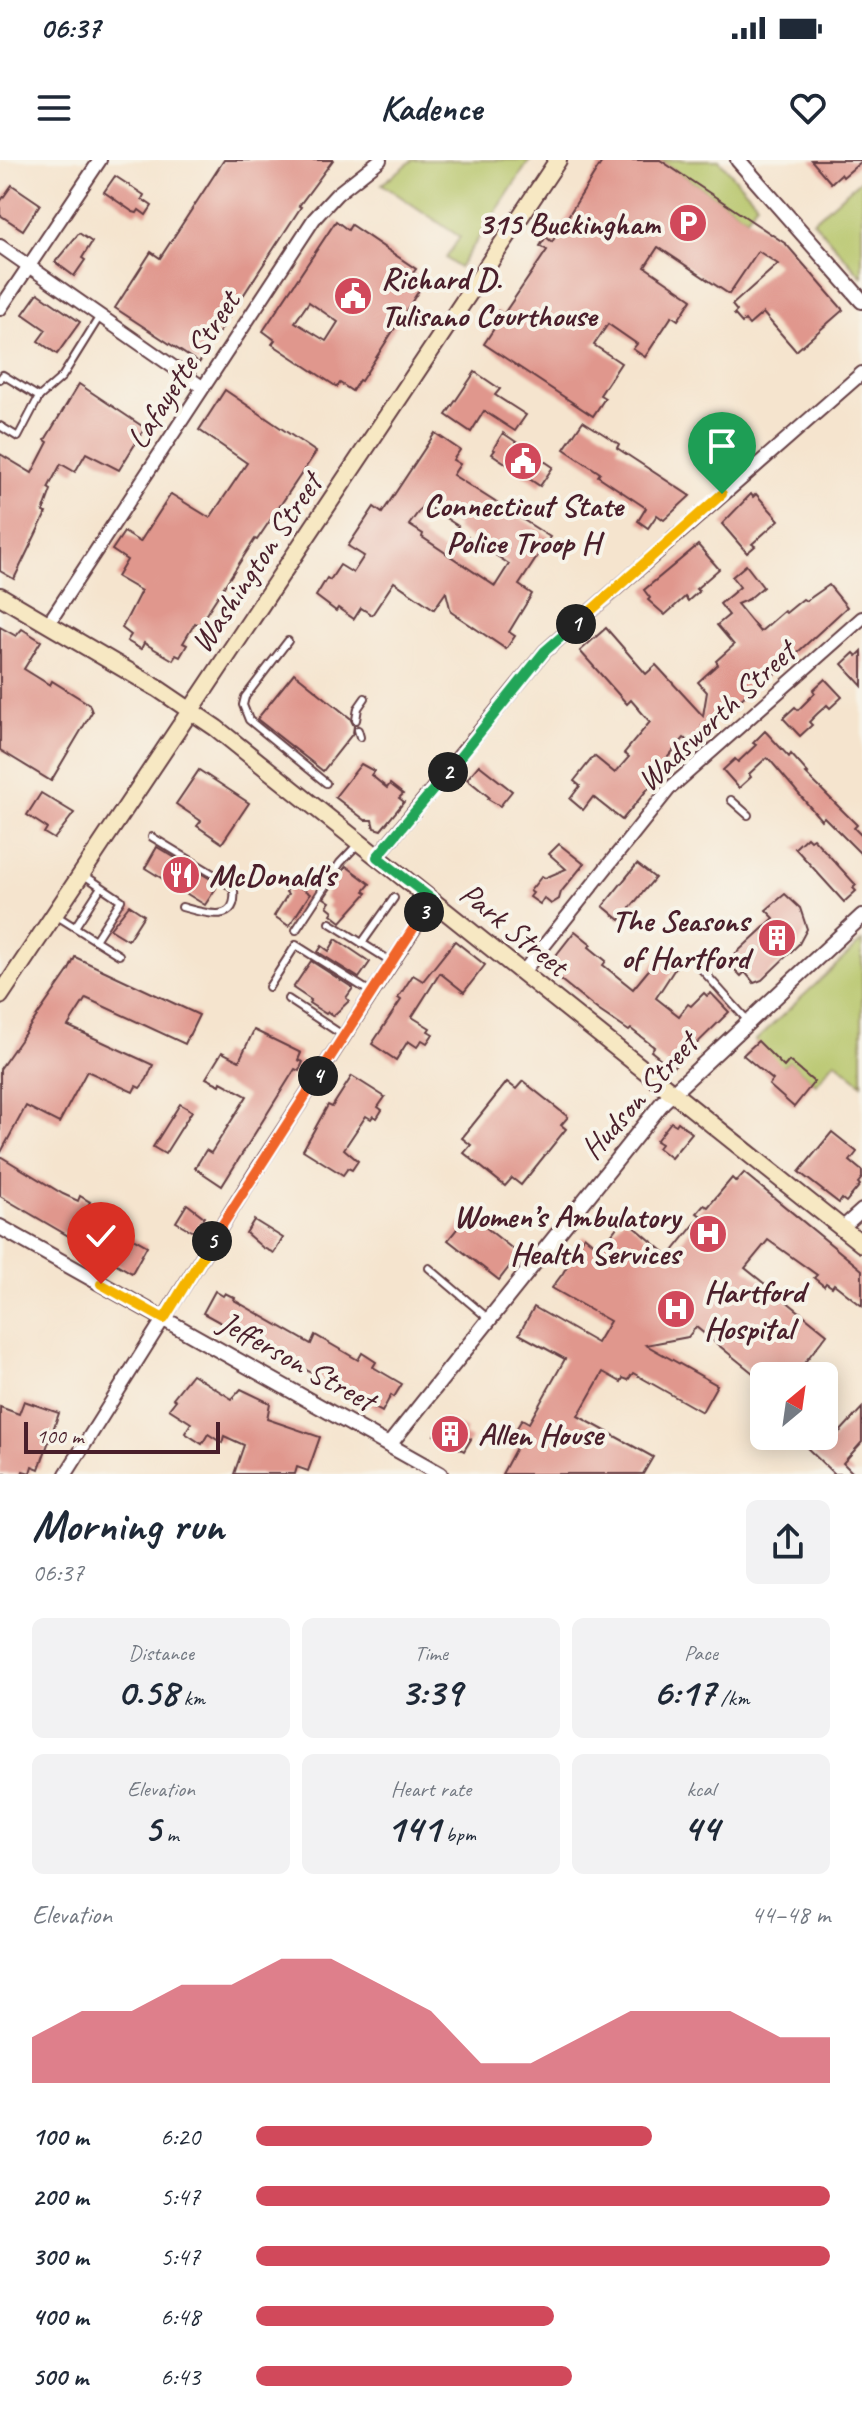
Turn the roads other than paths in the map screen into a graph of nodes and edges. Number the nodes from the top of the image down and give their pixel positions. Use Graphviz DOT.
graph roads {
  1 [pos="100,160"];
  2 [pos="380,160"];
  3 [pos="558,160"];
  4 [pos="738,160"];
  5 [pos="0,246"];
  6 [pos="29,266"];
  7 [pos="862,301"];
  8 [pos="0,309"];
  9 [pos="100,316"];
  10 [pos="862,373"];
  11 [pos="0,379"];
  12 [pos="202,387"];
  13 [pos="39,397"];
  14 [pos="0,426"];
  15 [pos="0,596"];
  16 [pos="862,618"];
  17 [pos="48,624"];
  18 [pos="288,641"];
  19 [pos="365,698"];
  20 [pos="191,710"];
  21 [pos="356,720"];
  22 [pos="326,783"];
  23 [pos="731,800"];
  24 [pos="748,815"];
  25 [pos="152,837"];
  26 [pos="359,842"];
  27 [pos="377,857"];
  28 [pos="82,873"];
  29 [pos="101,887"];
  30 [pos="394,898"];
  31 [pos="433,900"];
  32 [pos="182,907"];
  33 [pos="54,915"];
  34 [pos="862,916"];
  35 [pos="330,923"];
  36 [pos="75,927"];
  37 [pos="296,930"];
  38 [pos="95,940"];
  39 [pos="362,943"];
  40 [pos="119,955"];
  41 [pos="392,962"];
  42 [pos="695,962"];
  43 [pos="523,972"];
  44 [pos="269,987"];
  45 [pos="372,993"];
  46 [pos="0,996"];
  47 [pos="288,999"];
  48 [pos="748,1021"];
  49 [pos="344,1036"];
  50 [pos="672,1093"];
  51 [pos="862,1210"];
  52 [pos="0,1227"];
  53 [pos="842,1228"];
  54 [pos="862,1244"];
  55 [pos="429,1268"];
  56 [pos="164,1319"];
  57 [pos="490,1320"];
  58 [pos="389,1445"];
  59 [pos="66,1474"];
  60 [pos="440,1474"];
  1 -- 6 [label="street"];
  2 -- 12 [label="street, Lafayette Street"];
  3 -- 20 [label="main road, Washington Street"];
  4 -- 7 [label="street"];
  5 -- 6 [label="street"];
  6 -- 8 [label="street"];
  6 -- 9 [label="street"];
  9 -- 12 [label="street"];
  9 -- 13 [label="lane"];
  10 -- 27 [label="street"];
  11 -- 13 [label="lane"];
  12 -- 17 [label="street, Lafayette Street"];
  13 -- 14 [label="lane"];
  15 -- 17 [label="main road, Park Street"];
  16 -- 43 [label="street, Wadsworth Street"];
  17 -- 20 [label="main road, Park Street"];
  18 -- 22 [label="lane"];
  19 -- 21 [label="lane"];
  20 -- 26 [label="main road, Park Street"];
  20 -- 28 [label="main road, Washington Street"];
  23 -- 24 [label="lane"];
  25 -- 32 [label="lane"];
  26 -- 27 [label="main road, Park Street"];
  26 -- 37 [label="lane"];
  27 -- 31 [label="main road, Park Street"];
  28 -- 29 [label="lane"];
  28 -- 33 [label="main road, Washington Street"];
  29 -- 36 [label="lane"];
  29 -- 38 [label="lane"];
  30 -- 39 [label="lane"];
  31 -- 41 [label="street"];
  31 -- 43 [label="main road, Park Street"];
  33 -- 36 [label="lane"];
  33 -- 46 [label="main road, Washington Street"];
  34 -- 48 [label="street, Hudson Street"];
  35 -- 39 [label="lane"];
  36 -- 38 [label="lane"];
  38 -- 40 [label="lane"];
  39 -- 41 [label="lane"];
  41 -- 45 [label="street"];
  42 -- 48 [label="lane"];
  43 -- 50 [label="main road, Park Street"];
  44 -- 45 [label="lane"];
  45 -- 49 [label="street"];
  47 -- 49 [label="lane"];
  48 -- 50 [label="street, Hudson Street"];
  49 -- 56 [label="street"];
  50 -- 53 [label="main road, Park Street"];
  50 -- 57 [label="street, Hudson Street"];
  51 -- 53 [label="street"];
  52 -- 56 [label="street, Jefferson Street"];
  53 -- 54 [label="main road, Park Street"];
  55 -- 57 [label="lane"];
  56 -- 58 [label="street, Jefferson Street"];
  56 -- 59 [label="street"];
  57 -- 58 [label="street, Hudson Street"];
  58 -- 60 [label="street, Jefferson Street"];
}
